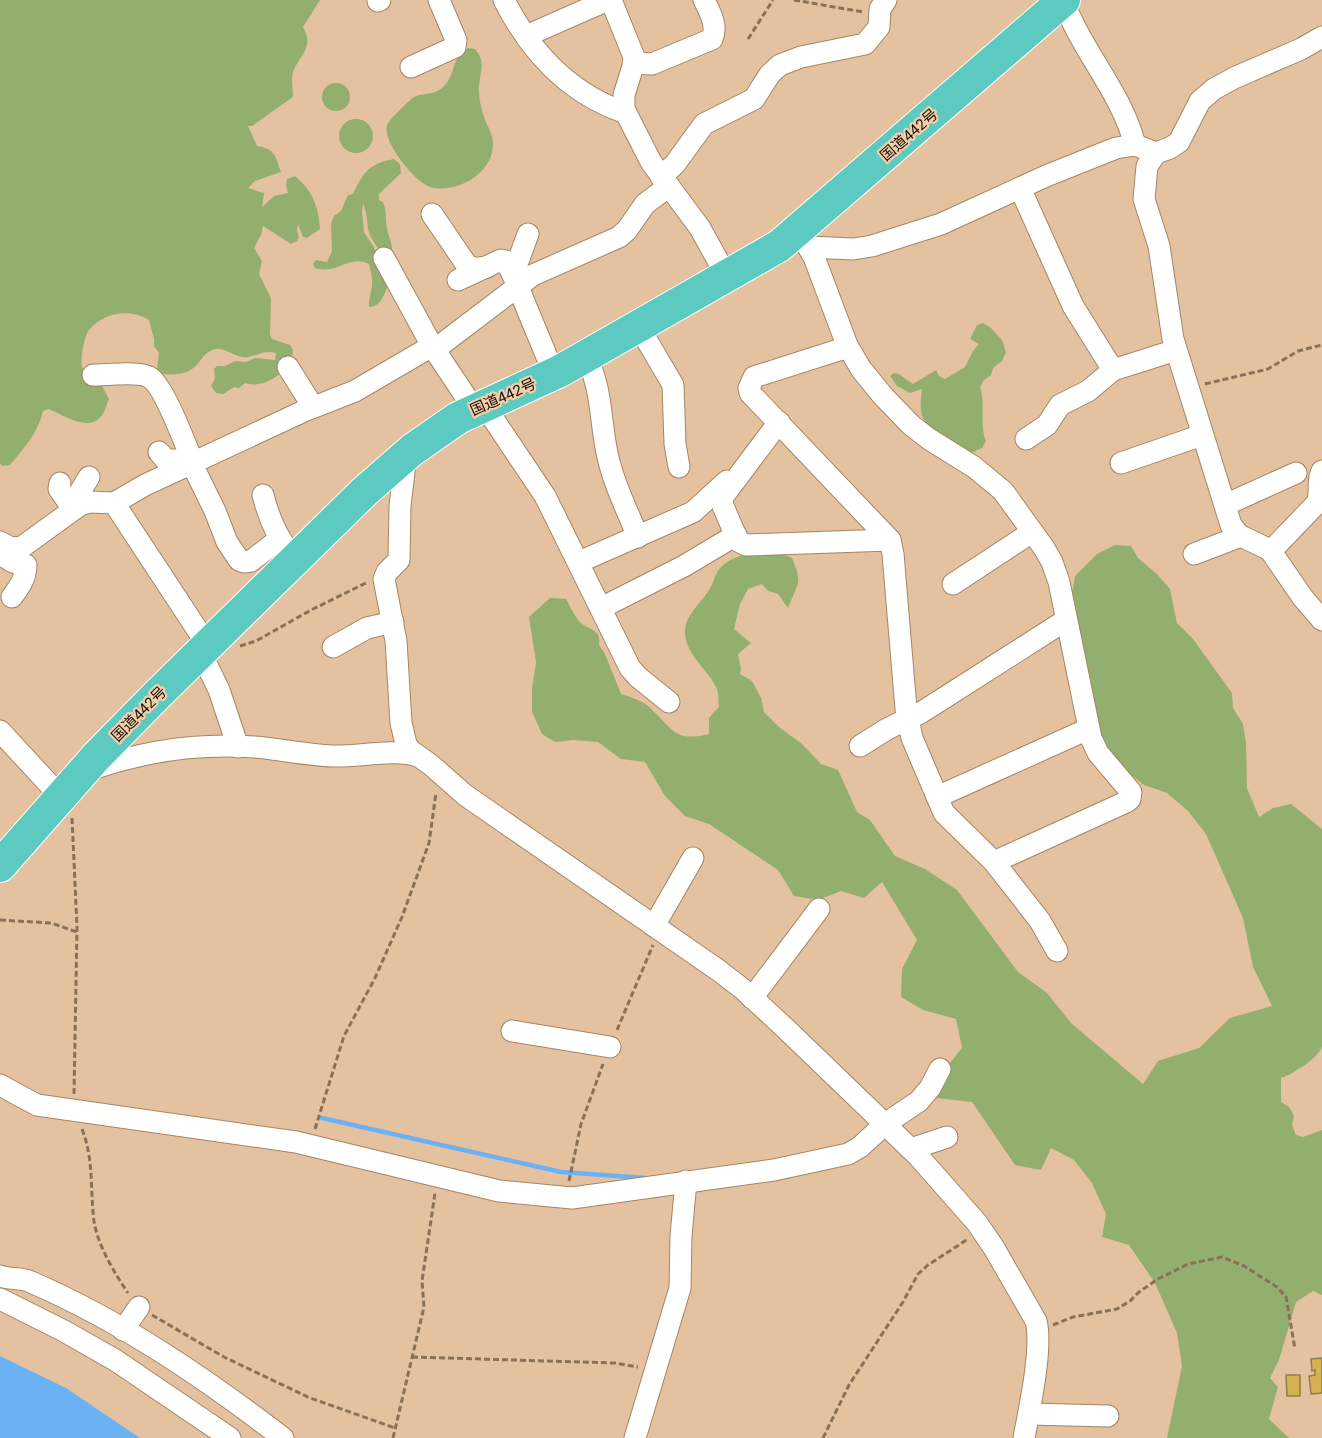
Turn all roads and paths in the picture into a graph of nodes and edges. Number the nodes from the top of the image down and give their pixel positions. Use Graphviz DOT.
graph roads {
  1 [pos="439,0"];
  2 [pos="504,0"];
  3 [pos="610,0"];
  4 [pos="704,0"];
  5 [pos="773,0"];
  6 [pos="794,0"];
  7 [pos="1063,0"];
  8 [pos="883,7"];
  9 [pos="526,36"];
  10 [pos="1322,37"];
  11 [pos="748,39"];
  12 [pos="634,63"];
  13 [pos="411,67"];
  14 [pos="626,113"];
  15 [pos="1135,145"];
  16 [pos="1156,153"];
  17 [pos="665,182"];
  18 [pos="1020,188"];
  19 [pos="432,214"];
  20 [pos="528,234"];
  21 [pos="803,238"];
  22 [pos="384,258"];
  23 [pos="487,267"];
  24 [pos="727,277"];
  25 [pos="458,280"];
  26 [pos="516,280"];
  27 [pos="639,327"];
  28 [pos="1322,345"];
  29 [pos="848,347"];
  30 [pos="433,348"];
  31 [pos="1176,350"];
  32 [pos="586,357"];
  33 [pos="288,367"];
  34 [pos="1113,370"];
  35 [pos="554,374"];
  36 [pos="93,375"];
  37 [pos="1189,388"];
  38 [pos="313,407"];
  39 [pos="479,407"];
  40 [pos="779,422"];
  41 [pos="1202,435"];
  42 [pos="1026,439"];
  43 [pos="159,452"];
  44 [pos="406,455"];
  45 [pos="194,462"];
  46 [pos="1121,463"];
  47 [pos="679,467"];
  48 [pos="1322,471"];
  49 [pos="1296,473"];
  50 [pos="89,477"];
  51 [pos="737,477"];
  52 [pos="60,483"];
  53 [pos="263,495"];
  54 [pos="114,503"];
  55 [pos="1225,506"];
  56 [pos="73,507"];
  57 [pos="1032,532"];
  58 [pos="735,535"];
  59 [pos="1241,536"];
  60 [pos="638,537"];
  61 [pos="890,540"];
  62 [pos="0,542"];
  63 [pos="288,551"];
  64 [pos="1271,551"];
  65 [pos="0,554"];
  66 [pos="1194,554"];
  67 [pos="579,562"];
  68 [pos="387,572"];
  69 [pos="953,584"];
  70 [pos="12,597"];
  71 [pos="601,608"];
  72 [pos="1066,620"];
  73 [pos="1322,620"];
  74 [pos="393,622"];
  75 [pos="240,647"];
  76 [pos="333,647"];
  77 [pos="205,649"];
  78 [pos="669,702"];
  79 [pos="908,719"];
  80 [pos="1088,729"];
  81 [pos="0,731"];
  82 [pos="238,747"];
  83 [pos="860,747"];
  84 [pos="415,754"];
  85 [pos="83,772"];
  86 [pos="444,778"];
  87 [pos="61,797"];
  88 [pos="937,797"];
  89 [pos="693,858"];
  90 [pos="994,862"];
  91 [pos="0,866"];
  92 [pos="819,909"];
  93 [pos="0,920"];
  94 [pos="654,926"];
  95 [pos="77,932"];
  96 [pos="1057,951"];
  97 [pos="752,998"];
  98 [pos="512,1031"];
  99 [pos="610,1047"];
  100 [pos="940,1069"];
  101 [pos="0,1085"];
  102 [pos="75,1109"];
  103 [pos="885,1124"];
  104 [pos="947,1137"];
  105 [pos="310,1146"];
  106 [pos="911,1149"];
  107 [pos="437,1176"];
  108 [pos="686,1181"];
  109 [pos="982,1230"];
  110 [pos="0,1276"];
  111 [pos="0,1299"];
  112 [pos="140,1307"];
  113 [pos="123,1330"];
  114 [pos="1037,1331"];
  115 [pos="1295,1349"];
  116 [pos="412,1358"];
  117 [pos="655,1369"];
  118 [pos="1029,1413"];
  119 [pos="1108,1416"];
  120 [pos="395,1428"];
  121 [pos="230,1438"];
  122 [pos="283,1438"];
  123 [pos="393,1438"];
  124 [pos="635,1438"];
  125 [pos="824,1438"];
  126 [pos="1024,1438"];
  1 -- 13 [label="street"];
  2 -- 9 [label="street"];
  3 -- 9 [label="street"];
  3 -- 12 [label="street"];
  4 -- 12 [label="street"];
  5 -- 11 [label="path"];
  6 -- 8 [label="path"];
  7 -- 15 [label="street"];
  7 -- 21 [label="highway, 国道442号"];
  8 -- 17 [label="street"];
  9 -- 14 [label="street"];
  10 -- 16 [label="street"];
  12 -- 14 [label="street"];
  14 -- 17 [label="street"];
  15 -- 16 [label="street"];
  15 -- 18 [label="street"];
  16 -- 31 [label="street"];
  17 -- 24 [label="street"];
  17 -- 26 [label="street"];
  18 -- 21 [label="street"];
  18 -- 34 [label="street"];
  19 -- 23 [label="street"];
  20 -- 26 [label="street"];
  21 -- 24 [label="highway, 国道442号"];
  21 -- 29 [label="street"];
  22 -- 30 [label="street"];
  23 -- 25 [label="street"];
  23 -- 26 [label="street"];
  24 -- 27 [label="highway, 国道442号"];
  26 -- 30 [label="street"];
  26 -- 35 [label="street"];
  27 -- 32 [label="highway, 国道442号"];
  27 -- 47 [label="street"];
  28 -- 37 [label="path"];
  29 -- 40 [label="street"];
  29 -- 57 [label="street"];
  30 -- 38 [label="street"];
  30 -- 39 [label="street"];
  31 -- 34 [label="street"];
  31 -- 37 [label="street"];
  32 -- 35 [label="highway, 国道442号"];
  32 -- 60 [label="street"];
  33 -- 38 [label="street"];
  34 -- 42 [label="street"];
  35 -- 39 [label="highway, 国道442号"];
  36 -- 45 [label="street"];
  37 -- 41 [label="street"];
  38 -- 45 [label="street"];
  39 -- 44 [label="highway, 国道442号"];
  39 -- 67 [label="street"];
  40 -- 51 [label="street"];
  40 -- 61 [label="street"];
  41 -- 46 [label="street"];
  41 -- 55 [label="street"];
  43 -- 45 [label="street"];
  44 -- 63 [label="highway, 国道442号"];
  44 -- 68 [label="street"];
  45 -- 54 [label="street"];
  45 -- 63 [label="street"];
  48 -- 64 [label="street"];
  49 -- 55 [label="street"];
  50 -- 56 [label="street"];
  51 -- 58 [label="street"];
  51 -- 60 [label="street"];
  52 -- 56 [label="street"];
  53 -- 63 [label="street"];
  54 -- 56 [label="street"];
  54 -- 77 [label="street"];
  55 -- 59 [label="street"];
  56 -- 62 [label="street"];
  57 -- 69 [label="street"];
  57 -- 72 [label="street"];
  58 -- 61 [label="street"];
  58 -- 71 [label="street"];
  59 -- 64 [label="street"];
  59 -- 66 [label="street"];
  60 -- 67 [label="street"];
  61 -- 79 [label="street"];
  63 -- 77 [label="highway, 国道442号"];
  64 -- 73 [label="street"];
  65 -- 70 [label="street"];
  67 -- 71 [label="street"];
  68 -- 74 [label="street"];
  68 -- 75 [label="path"];
  71 -- 78 [label="street"];
  72 -- 79 [label="street"];
  72 -- 80 [label="street"];
  74 -- 76 [label="street"];
  74 -- 84 [label="street"];
  77 -- 82 [label="street"];
  77 -- 85 [label="highway, 国道442号"];
  79 -- 83 [label="street"];
  79 -- 88 [label="street"];
  80 -- 88 [label="street"];
  80 -- 90 [label="street"];
  81 -- 87 [label="street"];
  82 -- 84 [label="street"];
  82 -- 85 [label="street"];
  84 -- 86 [label="street"];
  85 -- 87 [label="highway, 国道442号"];
  86 -- 94 [label="street"];
  86 -- 105 [label="path"];
  87 -- 91 [label="highway, 国道442号"];
  87 -- 95 [label="path"];
  88 -- 90 [label="street"];
  89 -- 94 [label="street"];
  90 -- 96 [label="street"];
  92 -- 97 [label="street"];
  93 -- 95 [label="path"];
  94 -- 97 [label="street"];
  95 -- 102 [label="path"];
  97 -- 103 [label="street"];
  98 -- 99 [label="street"];
  100 -- 103 [label="street"];
  101 -- 102 [label="street"];
  102 -- 105 [label="street"];
  102 -- 112 [label="path"];
  103 -- 106 [label="street"];
  103 -- 108 [label="street"];
  104 -- 106 [label="street"];
  105 -- 107 [label="street"];
  106 -- 109 [label="street"];
  107 -- 108 [label="street"];
  107 -- 116 [label="path"];
  108 -- 117 [label="street"];
  109 -- 114 [label="street"];
  109 -- 125 [label="path"];
  110 -- 113 [label="street"];
  111 -- 121 [label="street"];
  112 -- 113 [label="street"];
  112 -- 120 [label="path"];
  113 -- 122 [label="street"];
  114 -- 115 [label="path"];
  114 -- 118 [label="street"];
  116 -- 117 [label="path"];
  116 -- 120 [label="path"];
  117 -- 124 [label="street"];
  118 -- 119 [label="street"];
  118 -- 126 [label="street"];
  120 -- 123 [label="path"];
}
